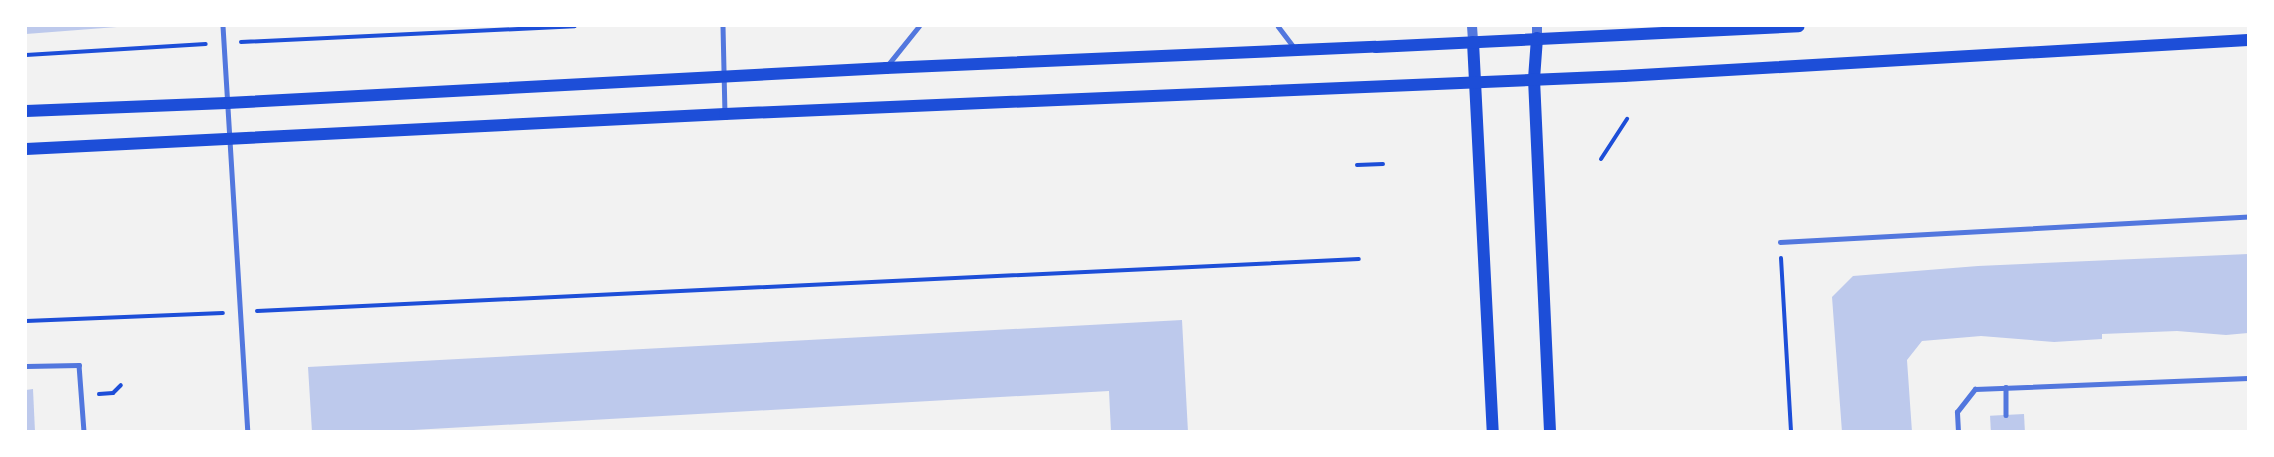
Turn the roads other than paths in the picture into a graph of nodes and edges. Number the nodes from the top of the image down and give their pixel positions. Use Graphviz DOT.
graph roads {
  1 [pos="223,26"];
  2 [pos="723,26"];
  3 [pos="919,26"];
  4 [pos="1278,26"];
  5 [pos="1472,26"];
  6 [pos="1798,26"];
  7 [pos="1537,32"];
  8 [pos="2248,40"];
  9 [pos="1473,42"];
  10 [pos="1295,50"];
  11 [pos="886,68"];
  12 [pos="723,76"];
  13 [pos="1534,79"];
  14 [pos="1476,81"];
  15 [pos="227,104"];
  16 [pos="26,111"];
  17 [pos="725,114"];
  18 [pos="229,140"];
  19 [pos="26,149"];
  20 [pos="2248,217"];
  21 [pos="1780,242"];
  22 [pos="26,366"];
  23 [pos="2248,378"];
  24 [pos="2006,387"];
  25 [pos="2006,415"];
  26 [pos="84,432"];
  27 [pos="248,432"];
  28 [pos="1493,432"];
  29 [pos="1550,432"];
  30 [pos="1958,432"];
  1 -- 15 [label="lane"];
  2 -- 12 [label="lane"];
  3 -- 11 [label="lane"];
  4 -- 10 [label="lane"];
  5 -- 9 [label="street"];
  6 -- 7 [label="main road"];
  7 -- 9 [label="main road"];
  7 -- 13 [label="main road"];
  8 -- 13 [label="main road"];
  9 -- 10 [label="main road"];
  9 -- 14 [label="main road"];
  10 -- 11 [label="main road"];
  11 -- 12 [label="main road"];
  12 -- 15 [label="main road"];
  12 -- 17 [label="lane"];
  13 -- 14 [label="main road"];
  13 -- 29 [label="main road"];
  14 -- 17 [label="main road"];
  14 -- 28 [label="main road"];
  15 -- 16 [label="main road"];
  15 -- 18 [label="lane"];
  17 -- 18 [label="main road"];
  18 -- 19 [label="main road"];
  18 -- 27 [label="lane"];
  20 -- 21 [label="lane"];
  22 -- 26 [label="lane"];
  23 -- 24 [label="lane"];
  24 -- 25 [label="lane"];
  24 -- 30 [label="lane"];
}
